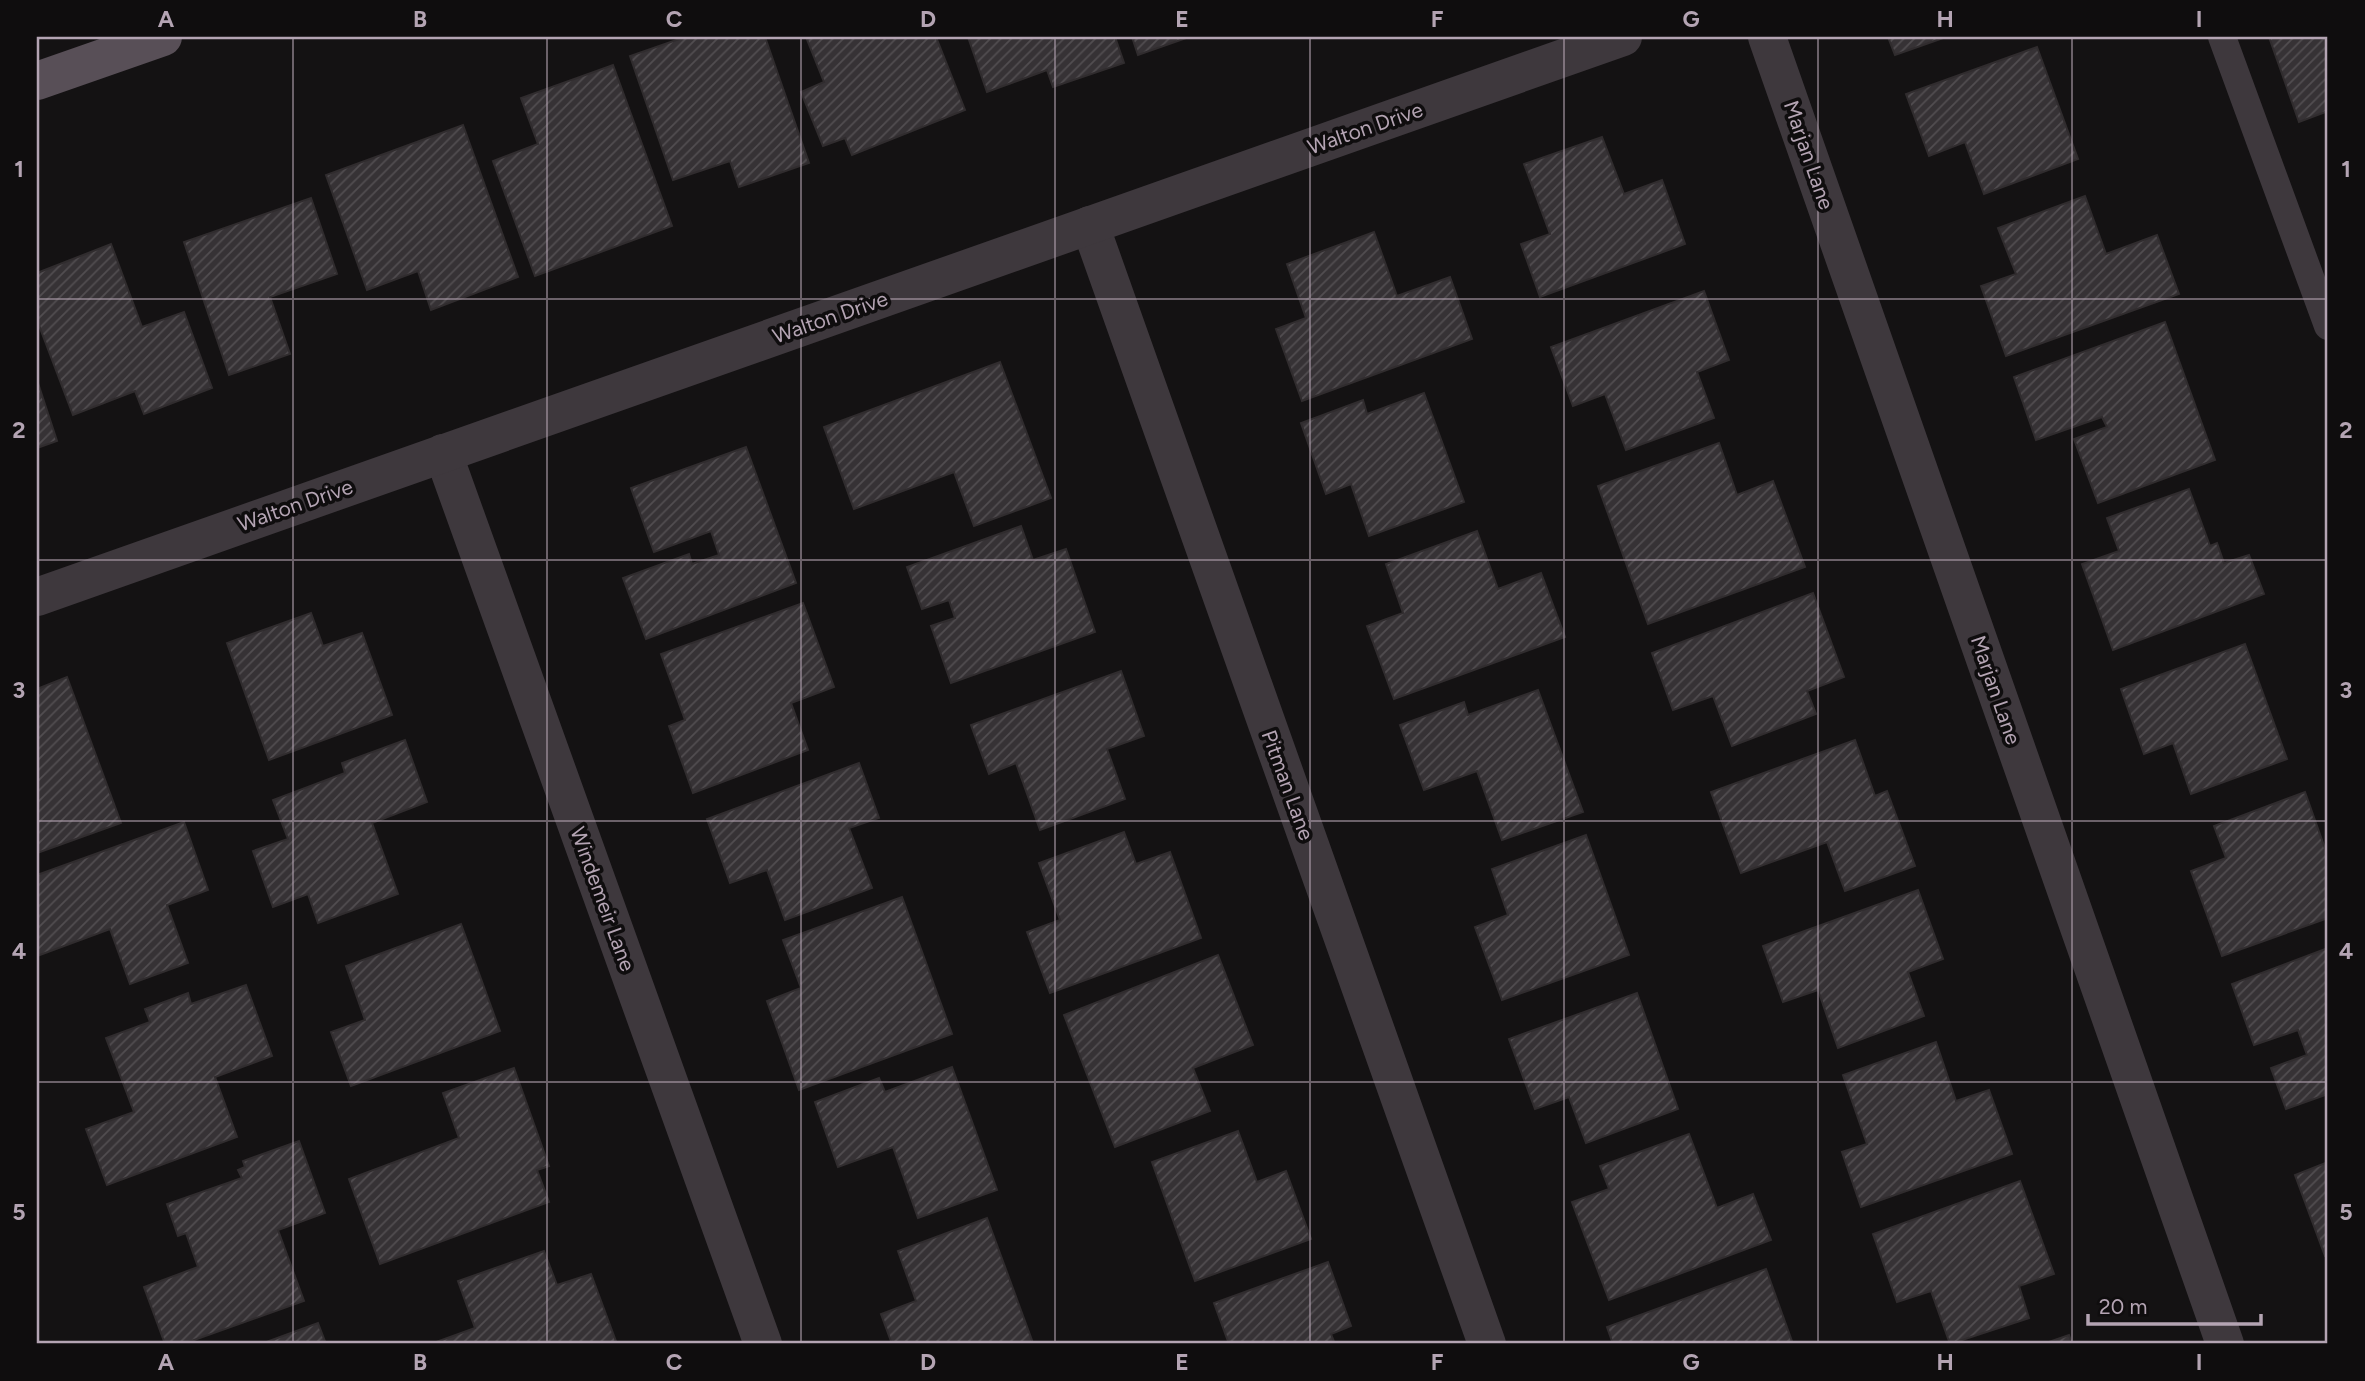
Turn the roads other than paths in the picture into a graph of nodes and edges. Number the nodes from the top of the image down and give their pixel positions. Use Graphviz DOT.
graph roads {
  1 [pos="163,37"];
  2 [pos="1623,37"];
  3 [pos="1767,37"];
  4 [pos="2222,37"];
  5 [pos="37,82"];
  6 [pos="1090,225"];
  7 [pos="2328,326"];
  8 [pos="443,453"];
  9 [pos="37,597"];
  10 [pos="763,1344"];
  11 [pos="1487,1344"];
  12 [pos="2225,1344"];
  1 -- 5 [label="main road"];
  2 -- 6 [label="street, Walton Drive"];
  3 -- 12 [label="street, Marjan Lane"];
  4 -- 7 [label="lane"];
  6 -- 8 [label="street, Walton Drive"];
  6 -- 11 [label="street, Pitman Lane"];
  8 -- 9 [label="street, Walton Drive"];
  8 -- 10 [label="street, Windemeir Lane"];
}
